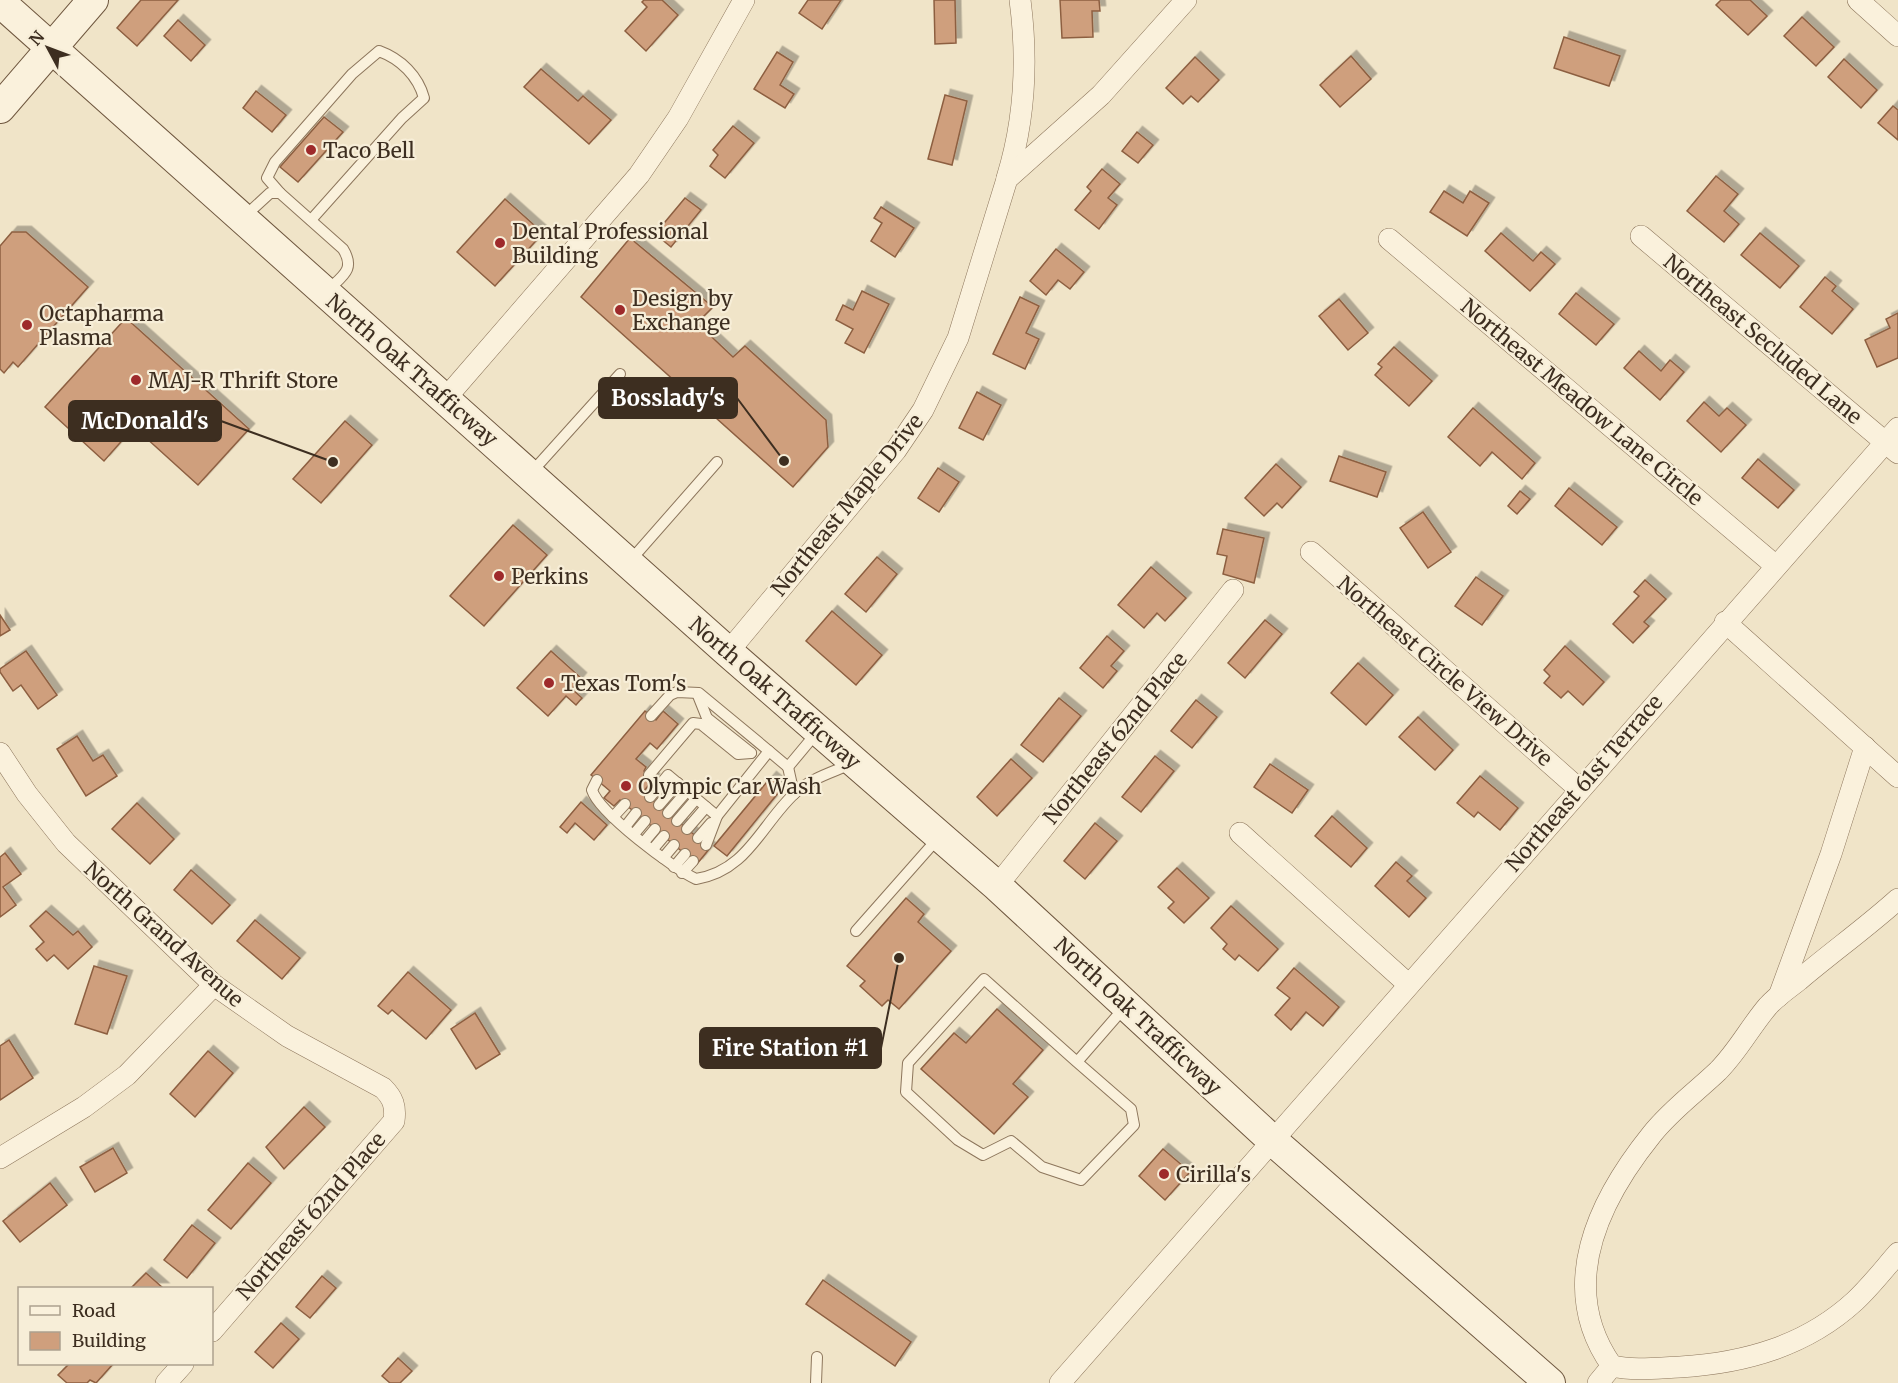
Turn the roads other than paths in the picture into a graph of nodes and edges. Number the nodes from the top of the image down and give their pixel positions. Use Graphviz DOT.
graph roads {
  1 [pos="93,0"];
  2 [pos="744,0"];
  3 [pos="1020,0"];
  4 [pos="1186,0"];
  5 [pos="1858,0"];
  6 [pos="0,2"];
  7 [pos="1898,36"];
  8 [pos="52,50"];
  9 [pos="0,108"];
  10 [pos="1007,179"];
  11 [pos="280,193"];
  12 [pos="242,219"];
  13 [pos="311,220"];
  14 [pos="1641,236"];
  15 [pos="1389,239"];
  16 [pos="325,293"];
  17 [pos="620,374"];
  18 [pos="445,399"];
  19 [pos="1894,441"];
  20 [pos="717,462"];
  21 [pos="530,474"];
  22 [pos="1311,552"];
  23 [pos="628,564"];
  24 [pos="1776,566"];
  25 [pos="1233,590"];
  26 [pos="1725,622"];
  27 [pos="728,652"];
  28 [pos="696,693"];
  29 [pos="651,716"];
  30 [pos="818,730"];
  31 [pos="1865,747"];
  32 [pos="769,751"];
  33 [pos="0,753"];
  34 [pos="751,753"];
  35 [pos="854,762"];
  36 [pos="788,766"];
  37 [pos="649,775"];
  38 [pos="1898,777"];
  39 [pos="597,780"];
  40 [pos="678,783"];
  41 [pos="1579,789"];
  42 [pos="687,791"];
  43 [pos="794,794"];
  44 [pos="650,797"];
  45 [pos="696,799"];
  46 [pos="625,804"];
  47 [pos="659,805"];
  48 [pos="706,807"];
  49 [pos="636,813"];
  50 [pos="668,813"];
  51 [pos="717,816"];
  52 [pos="614,817"];
  53 [pos="677,820"];
  54 [pos="645,821"];
  55 [pos="625,827"];
  56 [pos="687,829"];
  57 [pos="1239,833"];
  58 [pos="634,834"];
  59 [pos="939,836"];
  60 [pos="702,841"];
  61 [pos="644,842"];
  62 [pos="674,845"];
  63 [pos="653,849"];
  64 [pos="689,857"];
  65 [pos="663,858"];
  66 [pos="678,870"];
  67 [pos="997,886"];
  68 [pos="1898,899"];
  69 [pos="856,931"];
  70 [pos="1408,984"];
  71 [pos="214,985"];
  72 [pos="1778,998"];
  73 [pos="1126,1005"];
  74 [pos="1077,1062"];
  75 [pos="391,1096"];
  76 [pos="1272,1140"];
  77 [pos="0,1158"];
  78 [pos="1898,1253"];
  79 [pos="213,1330"];
  80 [pos="817,1357"];
  81 [pos="182,1365"];
  82 [pos="1612,1366"];
  83 [pos="166,1383"];
  84 [pos="816,1383"];
  85 [pos="1060,1383"];
  86 [pos="1550,1383"];
  87 [pos="1598,1383"];
  1 -- 8 [label="main road"];
  2 -- 18 [label="street"];
  3 -- 10 [label="street, Northeast Maple Drive"];
  4 -- 10 [label="street"];
  5 -- 7 [label="street"];
  6 -- 8 [label="main road, North Oak Trafficway"];
  8 -- 9 [label="main road"];
  8 -- 12 [label="main road, North Oak Trafficway"];
  10 -- 27 [label="street, Northeast Maple Drive"];
  11 -- 12 [label="lane"];
  11 -- 13 [label="lane"];
  11 -- 13 [label="lane"];
  12 -- 16 [label="main road, North Oak Trafficway"];
  13 -- 16 [label="lane"];
  14 -- 19 [label="street, Northeast Secluded Lane"];
  15 -- 24 [label="street, Northeast Meadow Lane Circle"];
  16 -- 18 [label="main road, North Oak Trafficway"];
  17 -- 21 [label="lane"];
  18 -- 21 [label="main road, North Oak Trafficway"];
  19 -- 24 [label="street, Northeast 61st Terrace"];
  20 -- 23 [label="lane"];
  21 -- 23 [label="main road, North Oak Trafficway"];
  22 -- 41 [label="street, Northeast Circle View Drive"];
  23 -- 27 [label="main road, North Oak Trafficway"];
  24 -- 26 [label="street, Northeast 61st Terrace"];
  25 -- 67 [label="street, Northeast 62nd Place"];
  26 -- 31 [label="street"];
  26 -- 41 [label="street, Northeast 61st Terrace"];
  27 -- 30 [label="main road, North Oak Trafficway"];
  28 -- 29 [label="lane"];
  28 -- 32 [label="lane"];
  28 -- 34 [label="lane"];
  30 -- 35 [label="main road, North Oak Trafficway"];
  30 -- 36 [label="lane"];
  31 -- 38 [label="street"];
  31 -- 72 [label="street"];
  32 -- 34 [label="lane"];
  32 -- 36 [label="lane"];
  32 -- 51 [label="lane"];
  33 -- 71 [label="street, North Grand Avenue"];
  34 -- 37 [label="lane"];
  35 -- 43 [label="lane"];
  35 -- 59 [label="main road, North Oak Trafficway"];
  36 -- 43 [label="lane"];
  39 -- 52 [label="lane"];
  40 -- 42 [label="lane"];
  40 -- 44 [label="lane"];
  40 -- 47 [label="lane"];
  41 -- 70 [label="street, Northeast 61st Terrace"];
  42 -- 45 [label="lane"];
  42 -- 50 [label="lane"];
  43 -- 66 [label="lane"];
  45 -- 48 [label="lane"];
  45 -- 53 [label="lane"];
  46 -- 52 [label="lane"];
  48 -- 51 [label="lane"];
  48 -- 56 [label="lane"];
  49 -- 55 [label="lane"];
  51 -- 60 [label="lane"];
  52 -- 55 [label="lane"];
  54 -- 58 [label="lane"];
  55 -- 58 [label="lane"];
  57 -- 70 [label="street"];
  58 -- 61 [label="lane"];
  59 -- 67 [label="main road, North Oak Trafficway"];
  59 -- 69 [label="lane"];
  61 -- 63 [label="lane"];
  61 -- 63 [label="lane"];
  62 -- 65 [label="lane"];
  63 -- 65 [label="lane"];
  64 -- 66 [label="lane"];
  65 -- 66 [label="lane"];
  67 -- 73 [label="main road, North Oak Trafficway"];
  68 -- 72 [label="street"];
  70 -- 76 [label="street, Northeast 61st Terrace"];
  71 -- 75 [label="street, North Grand Avenue"];
  71 -- 77 [label="street"];
  72 -- 82 [label="street"];
  73 -- 74 [label="lane"];
  73 -- 76 [label="main road, North Oak Trafficway"];
  74 -- 74 [label="lane"];
  75 -- 79 [label="street, Northeast 62nd Place"];
  76 -- 85 [label="street, Northeast 61st Terrace"];
  76 -- 86 [label="main road, North Oak Trafficway"];
  78 -- 82 [label="street"];
  80 -- 84 [label="lane"];
  81 -- 83 [label="street"];
  82 -- 87 [label="street"];
}
